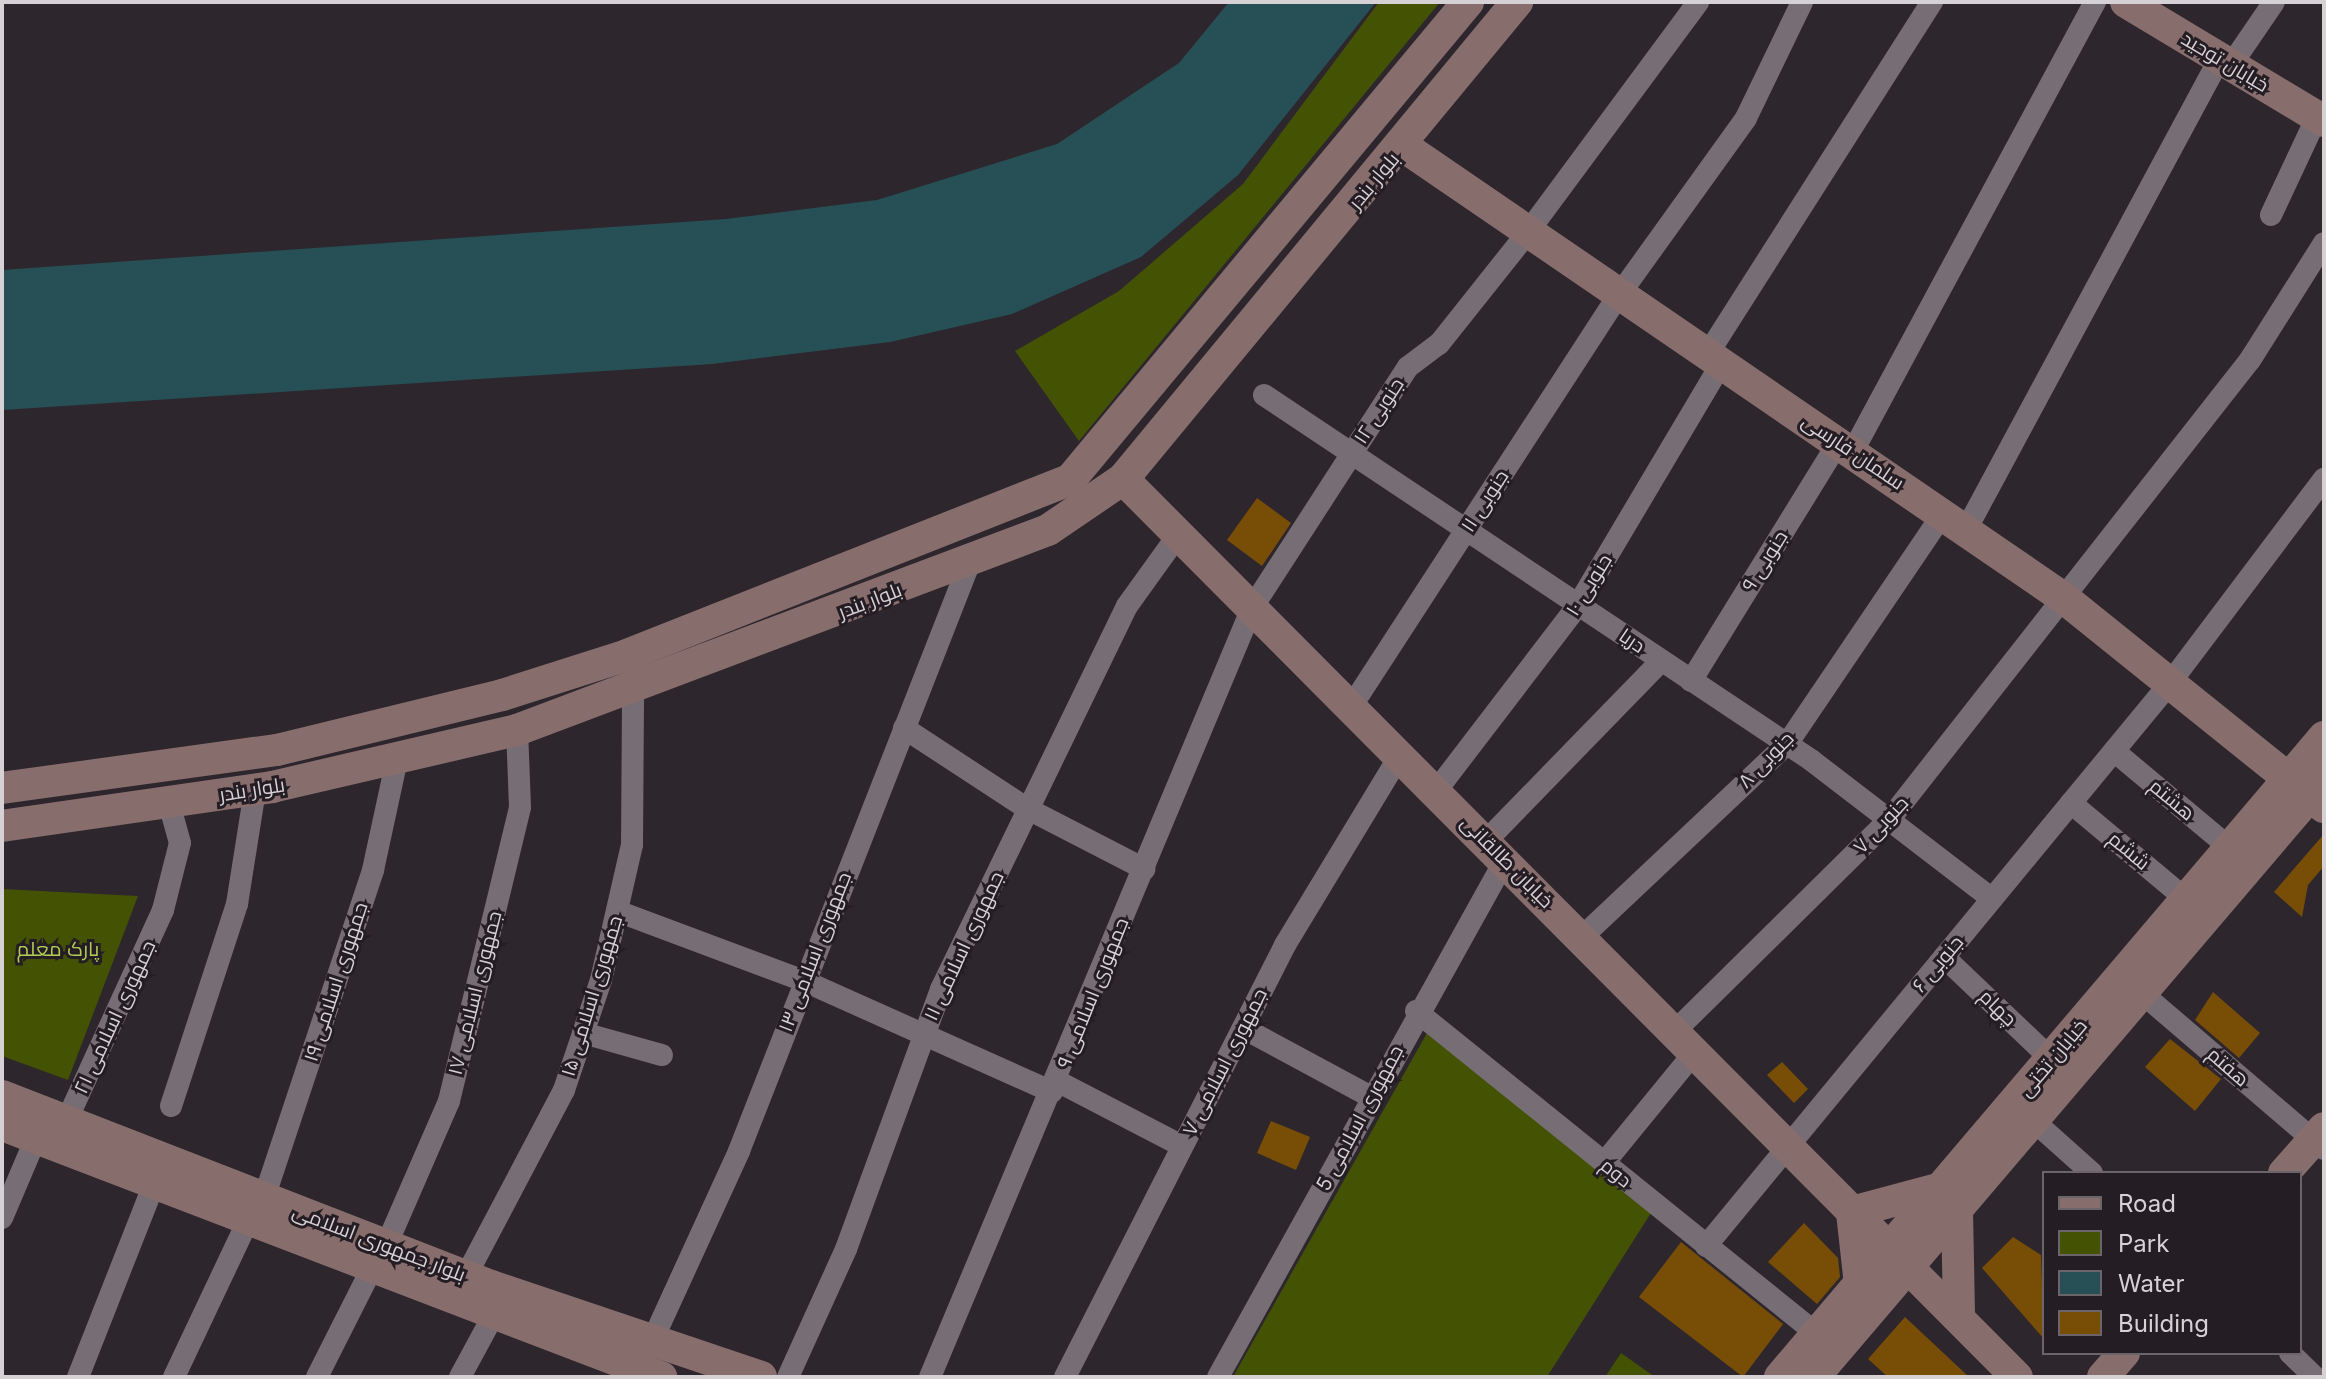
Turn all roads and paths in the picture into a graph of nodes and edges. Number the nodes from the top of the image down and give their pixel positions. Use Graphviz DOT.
graph roads {
  1 [pos="1517,2"];
  2 [pos="1698,2"];
  3 [pos="1802,2"];
  4 [pos="1932,2"];
  5 [pos="2095,2"];
  6 [pos="2126,2"];
  7 [pos="2274,2"];
  8 [pos="1467,3"];
  9 [pos="1497,27"];
  10 [pos="2225,62"];
  11 [pos="2320,119"];
  12 [pos="1403,146"];
  13 [pos="2271,215"];
  14 [pos="1528,232"];
  15 [pos="2324,243"];
  16 [pos="1619,295"];
  17 [pos="1714,359"];
  18 [pos="1264,395"];
  19 [pos="1846,446"];
  20 [pos="1352,453"];
  21 [pos="1123,479"];
  22 [pos="2324,479"];
  23 [pos="1955,521"];
  24 [pos="1466,530"];
  25 [pos="1178,535"];
  26 [pos="969,564"];
  27 [pos="2065,599"];
  28 [pos="1578,605"];
  29 [pos="1252,608"];
  30 [pos="1661,661"];
  31 [pos="1691,681"];
  32 [pos="2170,683"];
  33 [pos="633,692"];
  34 [pos="1351,707"];
  35 [pos="904,728"];
  36 [pos="517,730"];
  37 [pos="2324,737"];
  38 [pos="1787,744"];
  39 [pos="2114,751"];
  40 [pos="1400,755"];
  41 [pos="396,764"];
  42 [pos="84,780"];
  43 [pos="2,788"];
  44 [pos="255,790"];
  45 [pos="2312,790"];
  46 [pos="1436,791"];
  47 [pos="169,803"];
  48 [pos="2071,803"];
  49 [pos="1028,809"];
  50 [pos="89,815"];
  51 [pos="1889,820"];
  52 [pos="2,826"];
  53 [pos="2230,848"];
  54 [pos="1496,851"];
  55 [pos="1144,869"];
  56 [pos="1992,899"];
  57 [pos="2187,900"];
  58 [pos="617,911"];
  59 [pos="1582,937"];
  60 [pos="1944,957"];
  61 [pos="802,980"];
  62 [pos="2143,994"];
  63 [pos="1416,1011"];
  64 [pos="1243,1028"];
  65 [pos="583,1033"];
  66 [pos="924,1035"];
  67 [pos="1684,1043"];
  68 [pos="662,1055"];
  69 [pos="2051,1059"];
  70 [pos="1055,1086"];
  71 [pos="2,1096"];
  72 [pos="1371,1097"];
  73 [pos="171,1106"];
  74 [pos="66,1122"];
  75 [pos="2036,1123"];
  76 [pos="2,1125"];
  77 [pos="36,1138"];
  78 [pos="2320,1139"];
  79 [pos="1182,1146"];
  80 [pos="1787,1147"];
  81 [pos="1604,1163"];
  82 [pos="2090,1171"];
  83 [pos="2286,1171"];
  84 [pos="155,1182"];
  85 [pos="1947,1200"];
  86 [pos="256,1208"];
  87 [pos="1852,1212"];
  88 [pos="2,1218"];
  89 [pos="1706,1246"];
  90 [pos="379,1258"];
  91 [pos="1899,1258"];
  92 [pos="466,1276"];
  93 [pos="1860,1285"];
  94 [pos="494,1314"];
  95 [pos="1959,1318"];
  96 [pos="1817,1334"];
  97 [pos="654,1337"];
  98 [pos="2122,1355"];
  99 [pos="2292,1355"];
  100 [pos="78,1377"];
  101 [pos="174,1377"];
  102 [pos="317,1377"];
  103 [pos="460,1377"];
  104 [pos="661,1377"];
  105 [pos="761,1377"];
  106 [pos="788,1377"];
  107 [pos="930,1377"];
  108 [pos="1065,1377"];
  109 [pos="1218,1377"];
  110 [pos="1780,1377"];
  111 [pos="1814,1377"];
  112 [pos="2017,1377"];
  113 [pos="2103,1377"];
  114 [pos="2315,1377"];
  1 -- 9 [label="main road, بلوار بندر"];
  2 -- 14 [label="street, ۱۲ جنوبی"];
  3 -- 16 [label="street, ۱۱ جنوبی"];
  4 -- 17 [label="street, ۱۰ جنوبی"];
  5 -- 19 [label="street, ۹ جنوبی"];
  6 -- 10 [label="main road, خیابان توحید"];
  7 -- 10 [label="street, ۸ جنوبی"];
  8 -- 9 [label="main road"];
  8 -- 42 [label="main road, بلوار بندر"];
  9 -- 12 [label="main road, بلوار بندر"];
  10 -- 11 [label="main road, خیابان توحید"];
  10 -- 23 [label="street, ۸ جنوبی"];
  11 -- 13 [label="street"];
  12 -- 14 [label="main road, سلمان فارسی"];
  12 -- 21 [label="main road, بلوار بندر"];
  14 -- 16 [label="main road, سلمان فارسی"];
  14 -- 20 [label="street, ۱۲ جنوبی"];
  15 -- 27 [label="street, ۷ جنوبی"];
  16 -- 17 [label="main road, سلمان فارسی"];
  16 -- 24 [label="street, ۱۱ جنوبی"];
  17 -- 19 [label="main road, سلمان فارسی"];
  17 -- 28 [label="street, ۱۰ جنوبی"];
  18 -- 20 [label="street, دریا"];
  19 -- 23 [label="main road, سلمان فارسی"];
  19 -- 31 [label="street, ۹ جنوبی"];
  20 -- 24 [label="street, دریا"];
  20 -- 29 [label="street, ۱۲ جنوبی"];
  21 -- 25 [label="main road, خیابان طالقانی"];
  21 -- 26 [label="main road, بلوار بندر"];
  22 -- 32 [label="street, ۶ جنوبی"];
  23 -- 27 [label="main road, سلمان فارسی"];
  23 -- 38 [label="street, ۸ جنوبی"];
  24 -- 28 [label="street, دریا"];
  24 -- 34 [label="street, ۱۱ جنوبی"];
  25 -- 29 [label="main road, خیابان طالقانی"];
  25 -- 49 [label="street, جمهوری اسلامی ۱۱"];
  26 -- 33 [label="main road, بلوار بندر"];
  26 -- 35 [label="street, جمهوری اسلامی ۱۳"];
  27 -- 32 [label="main road, سلمان فارسی"];
  27 -- 51 [label="street, ۷ جنوبی"];
  28 -- 30 [label="street, دریا"];
  28 -- 46 [label="street, ۱۰ جنوبی"];
  29 -- 34 [label="main road, خیابان طالقانی"];
  29 -- 55 [label="street, جمهوری اسلامی ۹"];
  30 -- 31 [label="street, دریا"];
  30 -- 54 [label="street"];
  31 -- 38 [label="street, دریا"];
  32 -- 39 [label="street, ۶ جنوبی"];
  32 -- 45 [label="main road, سلمان فارسی"];
  33 -- 36 [label="main road, بلوار بندر"];
  33 -- 58 [label="street, جمهوری اسلامی ۱۵"];
  34 -- 40 [label="main road, خیابان طالقانی"];
  35 -- 49 [label="street"];
  35 -- 61 [label="street, جمهوری اسلامی ۱۳"];
  36 -- 41 [label="main road, بلوار بندر"];
  36 -- 90 [label="street, جمهوری اسلامی ۱۷"];
  37 -- 45 [label="main road, خیابان تختی"];
  38 -- 51 [label="street, دریا"];
  38 -- 59 [label="street, ۸ جنوبی"];
  39 -- 48 [label="street, ۶ جنوبی"];
  39 -- 53 [label="street, هشتم"];
  40 -- 46 [label="main road, خیابان طالقانی"];
  40 -- 64 [label="street, جمهوری اسلامی ۷"];
  41 -- 44 [label="main road, بلوار بندر"];
  41 -- 86 [label="street, جمهوری اسلامی ۱۹"];
  42 -- 43 [label="main road, بلوار بندر"];
  42 -- 50 [label="main road"];
  44 -- 47 [label="main road, بلوار بندر"];
  44 -- 73 [label="street"];
  45 -- 53 [label="main road, خیابان تختی"];
  45 -- 62 [label="main road, خیابان تختی"];
  46 -- 54 [label="main road, خیابان طالقانی"];
  47 -- 50 [label="main road, بلوار بندر"];
  47 -- 74 [label="street, جمهوری اسلامی ۲۱"];
  48 -- 56 [label="street, ۶ جنوبی"];
  48 -- 57 [label="street, ششم"];
  49 -- 55 [label="street"];
  49 -- 66 [label="street, جمهوری اسلامی ۱۱"];
  50 -- 52 [label="main road, بلوار بندر"];
  51 -- 56 [label="street, دریا"];
  51 -- 67 [label="street, ۷ جنوبی"];
  53 -- 57 [label="main road, خیابان تختی"];
  54 -- 59 [label="main road, خیابان طالقانی"];
  54 -- 63 [label="street, جمهوری اسلامی 5"];
  55 -- 70 [label="street, جمهوری اسلامی ۹"];
  56 -- 60 [label="street, ۶ جنوبی"];
  57 -- 69 [label="main road, خیابان تختی"];
  58 -- 61 [label="street"];
  58 -- 65 [label="street, جمهوری اسلامی ۱۵"];
  59 -- 67 [label="main road, خیابان طالقانی"];
  60 -- 69 [label="street, چهام"];
  60 -- 80 [label="street, ۶ جنوبی"];
  61 -- 66 [label="street"];
  61 -- 97 [label="street, جمهوری اسلامی ۱۳"];
  62 -- 75 [label="main road, خیابان تختی"];
  62 -- 78 [label="street, هفتم"];
  63 -- 72 [label="street, جمهوری اسلامی 5"];
  63 -- 81 [label="street, دوم"];
  64 -- 72 [label="street"];
  64 -- 79 [label="street, جمهوری اسلامی ۷"];
  65 -- 68 [label="street"];
  65 -- 92 [label="street, جمهوری اسلامی ۱۵"];
  66 -- 70 [label="street"];
  66 -- 106 [label="street, جمهوری اسلامی ۱۱"];
  67 -- 80 [label="main road, خیابان طالقانی"];
  67 -- 81 [label="street, ۷ جنوبی"];
  69 -- 85 [label="main road, خیابان تختی"];
  70 -- 79 [label="street"];
  70 -- 107 [label="street, جمهوری اسلامی ۹"];
  71 -- 74 [label="main road, بلوار جمهوری اسلامی"];
  72 -- 109 [label="street, جمهوری اسلامی 5"];
  74 -- 86 [label="main road, بلوار جمهوری اسلامی"];
  75 -- 82 [label="street"];
  75 -- 85 [label="main road, خیابان تختی"];
  76 -- 77 [label="main road, بلوار جمهوری اسلامی"];
  77 -- 84 [label="main road, بلوار جمهوری اسلامی"];
  77 -- 88 [label="street"];
  78 -- 83 [label="main road"];
  79 -- 108 [label="street, جمهوری اسلامی ۷"];
  80 -- 87 [label="main road, خیابان طالقانی"];
  80 -- 89 [label="street, ۶ جنوبی"];
  81 -- 89 [label="street, دوم"];
  84 -- 86 [label="main road, بلوار جمهوری اسلامی"];
  84 -- 100 [label="street"];
  85 -- 87 [label="main road"];
  85 -- 91 [label="main road, خیابان تختی"];
  85 -- 95 [label="main road"];
  86 -- 90 [label="main road, بلوار جمهوری اسلامی"];
  86 -- 101 [label="street, جمهوری اسلامی ۱۹"];
  87 -- 91 [label="main road, خیابان طالقانی"];
  87 -- 93 [label="main road"];
  89 -- 96 [label="street, دوم"];
  90 -- 92 [label="main road, بلوار جمهوری اسلامی"];
  90 -- 94 [label="main road, بلوار جمهوری اسلامی"];
  90 -- 102 [label="street, جمهوری اسلامی ۱۷"];
  91 -- 93 [label="main road, خیابان تختی"];
  91 -- 95 [label="main road, خیابان طالقانی"];
  91 -- 111 [label="main road, خیابان تختی"];
  92 -- 97 [label="main road, بلوار جمهوری اسلامی"];
  93 -- 96 [label="main road, خیابان تختی"];
  94 -- 103 [label="street"];
  94 -- 104 [label="main road, بلوار جمهوری اسلامی"];
  95 -- 112 [label="main road, خیابان طالقانی"];
  96 -- 110 [label="main road, خیابان تختی"];
  97 -- 105 [label="main road, بلوار جمهوری اسلامی"];
  98 -- 113 [label="main road"];
  99 -- 114 [label="street"];
}
